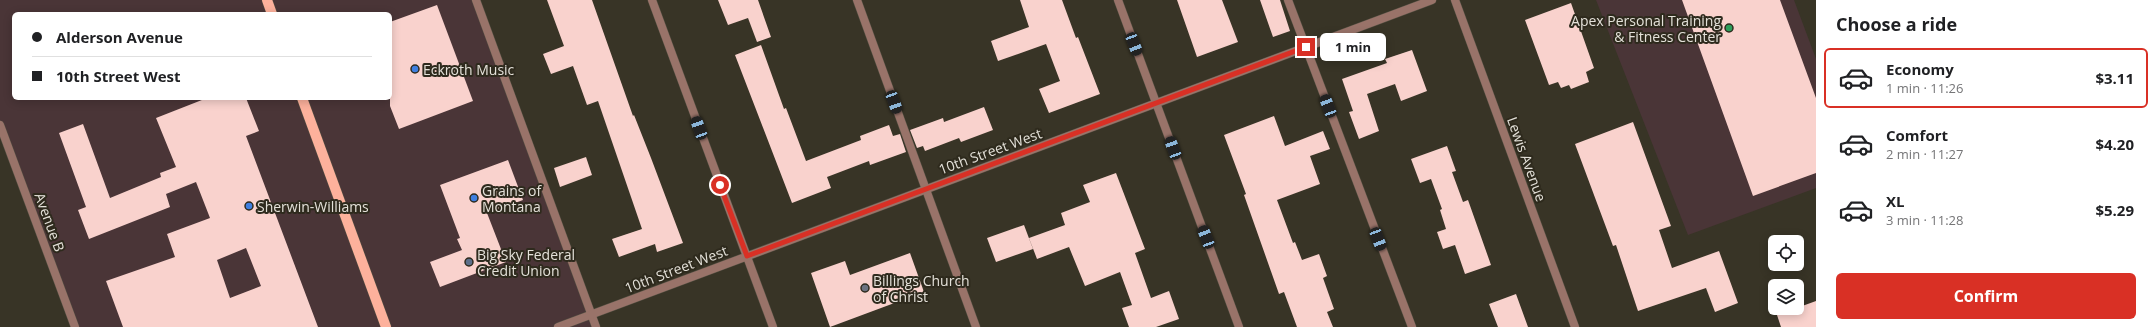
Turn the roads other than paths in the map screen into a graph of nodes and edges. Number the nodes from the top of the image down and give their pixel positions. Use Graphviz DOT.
graph roads {
  1 [pos="266,0"];
  2 [pos="476,0"];
  3 [pos="652,0"];
  4 [pos="857,0"];
  5 [pos="1118,0"];
  6 [pos="1288,0"];
  7 [pos="1432,0"];
  8 [pos="1455,0"];
  9 [pos="271,12"];
  10 [pos="1306,47"];
  11 [pos="303,100"];
  12 [pos="1156,103"];
  13 [pos="0,125"];
  14 [pos="926,189"];
  15 [pos="747,256"];
  16 [pos="591,314"];
  17 [pos="75,327"];
  18 [pos="386,327"];
  19 [pos="558,327"];
  20 [pos="596,327"];
  21 [pos="773,327"];
  22 [pos="976,327"];
  23 [pos="1239,327"];
  24 [pos="1412,327"];
  25 [pos="1575,327"];
  1 -- 9 [label="main road"];
  2 -- 16 [label="street"];
  3 -- 15 [label="street"];
  4 -- 14 [label="street"];
  5 -- 12 [label="street"];
  6 -- 10 [label="street"];
  7 -- 10 [label="street, 10th Street West"];
  8 -- 25 [label="street, Lewis Avenue"];
  10 -- 12 [label="street, 10th Street West"];
  10 -- 24 [label="street"];
  11 -- 18 [label="main road"];
  12 -- 14 [label="street, 10th Street West"];
  12 -- 23 [label="street"];
  13 -- 17 [label="street, Avenue B"];
  14 -- 15 [label="street, 10th Street West"];
  14 -- 22 [label="street"];
  15 -- 16 [label="street, 10th Street West"];
  15 -- 21 [label="street"];
  16 -- 19 [label="street, 10th Street West"];
  16 -- 20 [label="street"];
}
